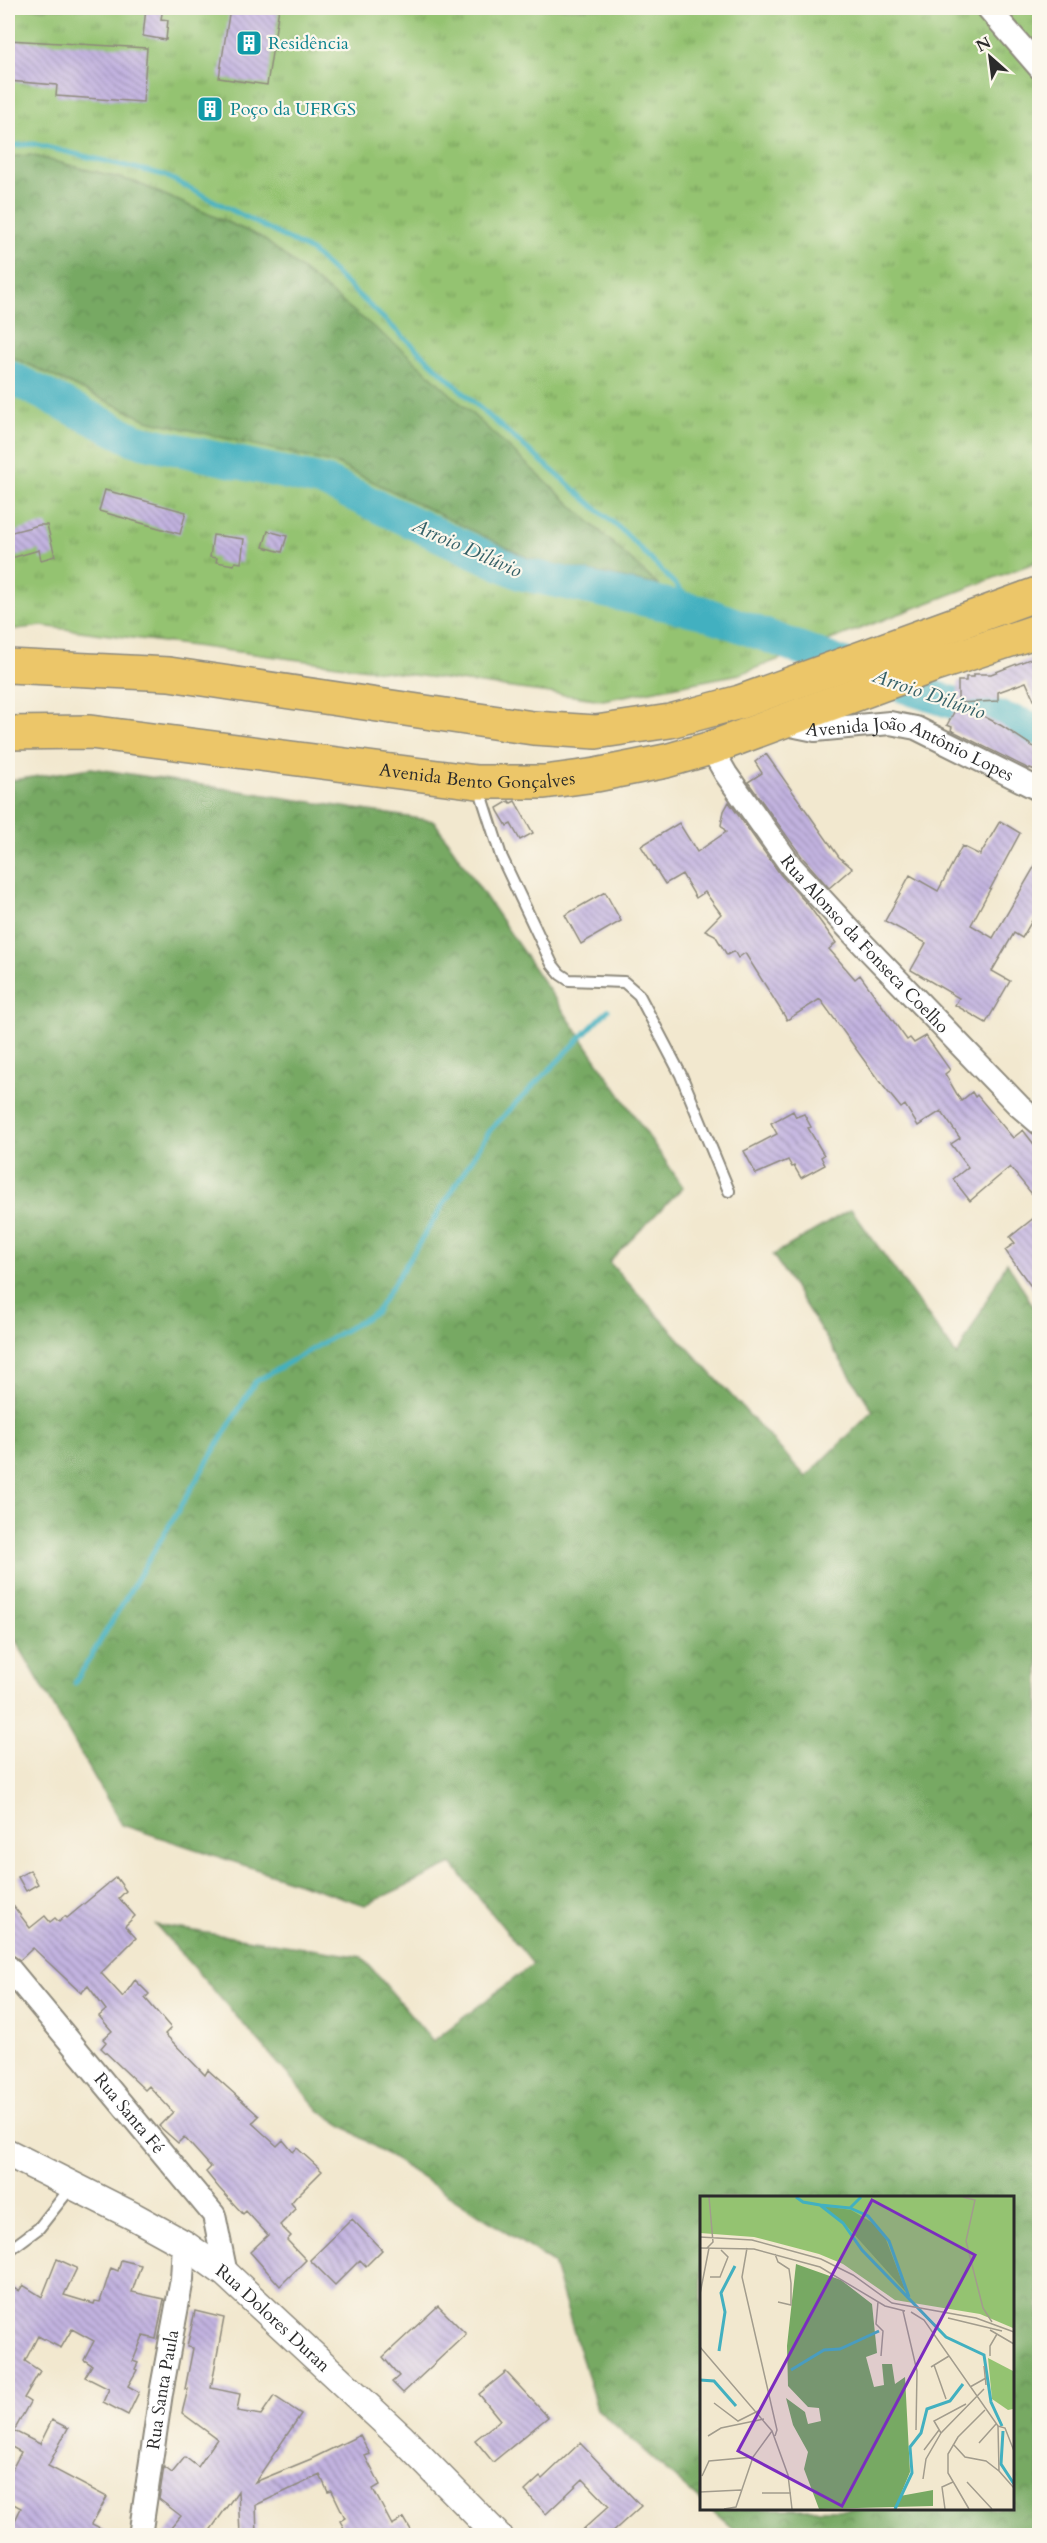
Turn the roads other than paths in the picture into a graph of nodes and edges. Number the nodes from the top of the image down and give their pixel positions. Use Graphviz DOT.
graph roads {
  1 [pos="988,8"];
  2 [pos="1040,68"];
  3 [pos="1040,593"];
  4 [pos="1040,630"];
  5 [pos="8,666"];
  6 [pos="777,722"];
  7 [pos="8,733"];
  8 [pos="711,748"];
  9 [pos="477,782"];
  10 [pos="1040,790"];
  11 [pos="1040,1124"];
  12 [pos="729,1191"];
  13 [pos="8,1967"];
  14 [pos="8,2153"];
  15 [pos="74,2184"];
  16 [pos="184,2244"];
  17 [pos="8,2251"];
  18 [pos="226,2274"];
  19 [pos="138,2534"];
  20 [pos="498,2535"];
  1 -- 2 [label="street"];
  3 -- 5 [label="main road"];
  4 -- 6 [label="main road, Avenida Bento Gonçalves"];
  6 -- 8 [label="main road, Avenida Bento Gonçalves"];
  6 -- 10 [label="street, Avenida João Antônio Lopes"];
  7 -- 9 [label="main road, Avenida Bento Gonçalves"];
  8 -- 9 [label="main road, Avenida Bento Gonçalves"];
  8 -- 11 [label="street, Rua Alonso da Fonseca Coelho"];
  9 -- 12 [label="lane"];
  13 -- 18 [label="street, Rua Santa Fé"];
  14 -- 15 [label="street, Rua Dolores Duran"];
  15 -- 16 [label="street, Rua Dolores Duran"];
  15 -- 17 [label="lane"];
  16 -- 18 [label="street, Rua Dolores Duran"];
  16 -- 19 [label="street, Rua Santa Paula"];
  18 -- 20 [label="street, Rua Dolores Duran"];
}
